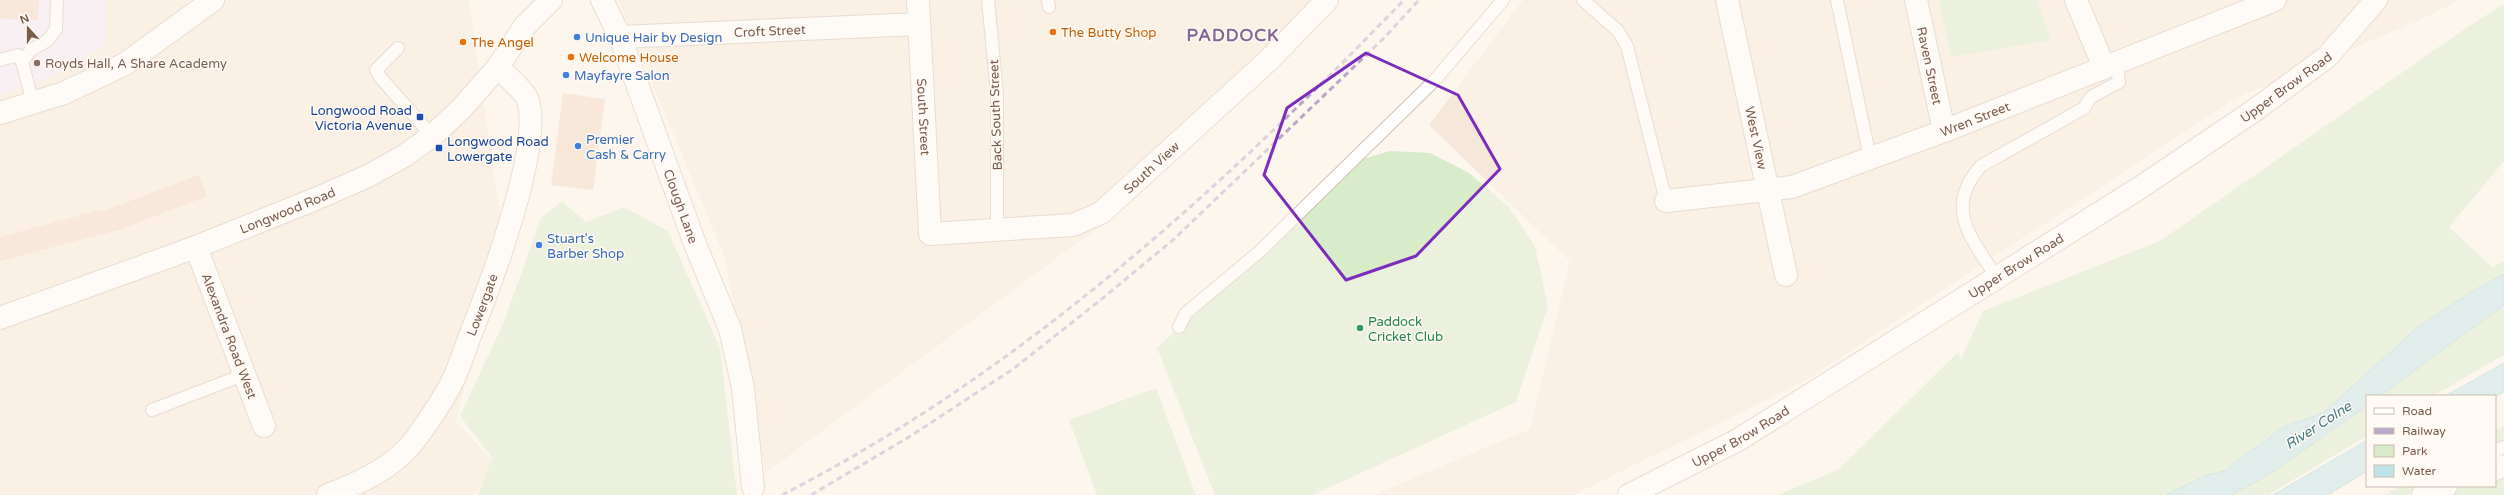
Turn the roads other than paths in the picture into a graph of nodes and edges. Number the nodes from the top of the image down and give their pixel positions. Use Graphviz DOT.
graph roads {
  1 [pos="57,0"];
  2 [pos="213,0"];
  3 [pos="533,0"];
  4 [pos="551,0"];
  5 [pos="602,0"];
  6 [pos="918,0"];
  7 [pos="988,0"];
  8 [pos="1326,0"];
  9 [pos="1503,0"];
  10 [pos="1583,0"];
  11 [pos="1728,0"];
  12 [pos="1837,0"];
  13 [pos="1916,0"];
  14 [pos="2076,0"];
  15 [pos="2275,0"];
  16 [pos="2376,0"];
  17 [pos="919,24"];
  18 [pos="524,27"];
  19 [pos="620,37"];
  20 [pos="398,48"];
  21 [pos="0,60"];
  22 [pos="22,62"];
  23 [pos="2111,65"];
  24 [pos="498,67"];
  25 [pos="33,103"];
  26 [pos="0,113"];
  27 [pos="1944,131"];
  28 [pos="432,136"];
  29 [pos="1870,158"];
  30 [pos="1767,189"];
  31 [pos="1666,201"];
  32 [pos="997,230"];
  33 [pos="930,234"];
  34 [pos="196,246"];
  35 [pos="1786,275"];
  36 [pos="1997,278"];
  37 [pos="0,318"];
  38 [pos="1179,327"];
  39 [pos="243,375"];
  40 [pos="152,410"];
  41 [pos="264,426"];
  42 [pos="753,487"];
  43 [pos="328,495"];
  44 [pos="1629,495"];
  1 -- 22 [label="lane"];
  2 -- 25 [label="street"];
  3 -- 18 [label="street, Longwood Road"];
  4 -- 18 [label="street, Longwood Road"];
  5 -- 19 [label="street, Clough Lane"];
  6 -- 17 [label="street, South Street"];
  7 -- 32 [label="lane, Back South Street"];
  8 -- 32 [label="street, South View"];
  9 -- 38 [label="lane"];
  10 -- 31 [label="lane"];
  11 -- 30 [label="street, West View"];
  12 -- 29 [label="lane"];
  13 -- 27 [label="street, Raven Street"];
  14 -- 23 [label="street"];
  15 -- 23 [label="street, Wren Street"];
  16 -- 36 [label="street, Upper Brow Road"];
  17 -- 19 [label="street, Croft Street"];
  17 -- 33 [label="street, South Street"];
  18 -- 24 [label="street, Longwood Road"];
  19 -- 42 [label="street, Clough Lane"];
  20 -- 28 [label="lane"];
  21 -- 22 [label="lane"];
  22 -- 25 [label="lane"];
  23 -- 27 [label="street, Wren Street"];
  23 -- 36 [label="lane"];
  24 -- 28 [label="street, Longwood Road"];
  24 -- 43 [label="street, Lowergate"];
  25 -- 26 [label="street"];
  27 -- 29 [label="street, Wren Street"];
  28 -- 34 [label="street, Longwood Road"];
  29 -- 30 [label="street, Wren Street"];
  30 -- 31 [label="street, Wren Street"];
  30 -- 35 [label="street, West View"];
  32 -- 33 [label="street, South View"];
  34 -- 37 [label="street, Longwood Road"];
  34 -- 39 [label="street, Alexandra Road West"];
  36 -- 44 [label="street, Upper Brow Road"];
  39 -- 40 [label="lane"];
  39 -- 41 [label="street, Alexandra Road West"];
}
